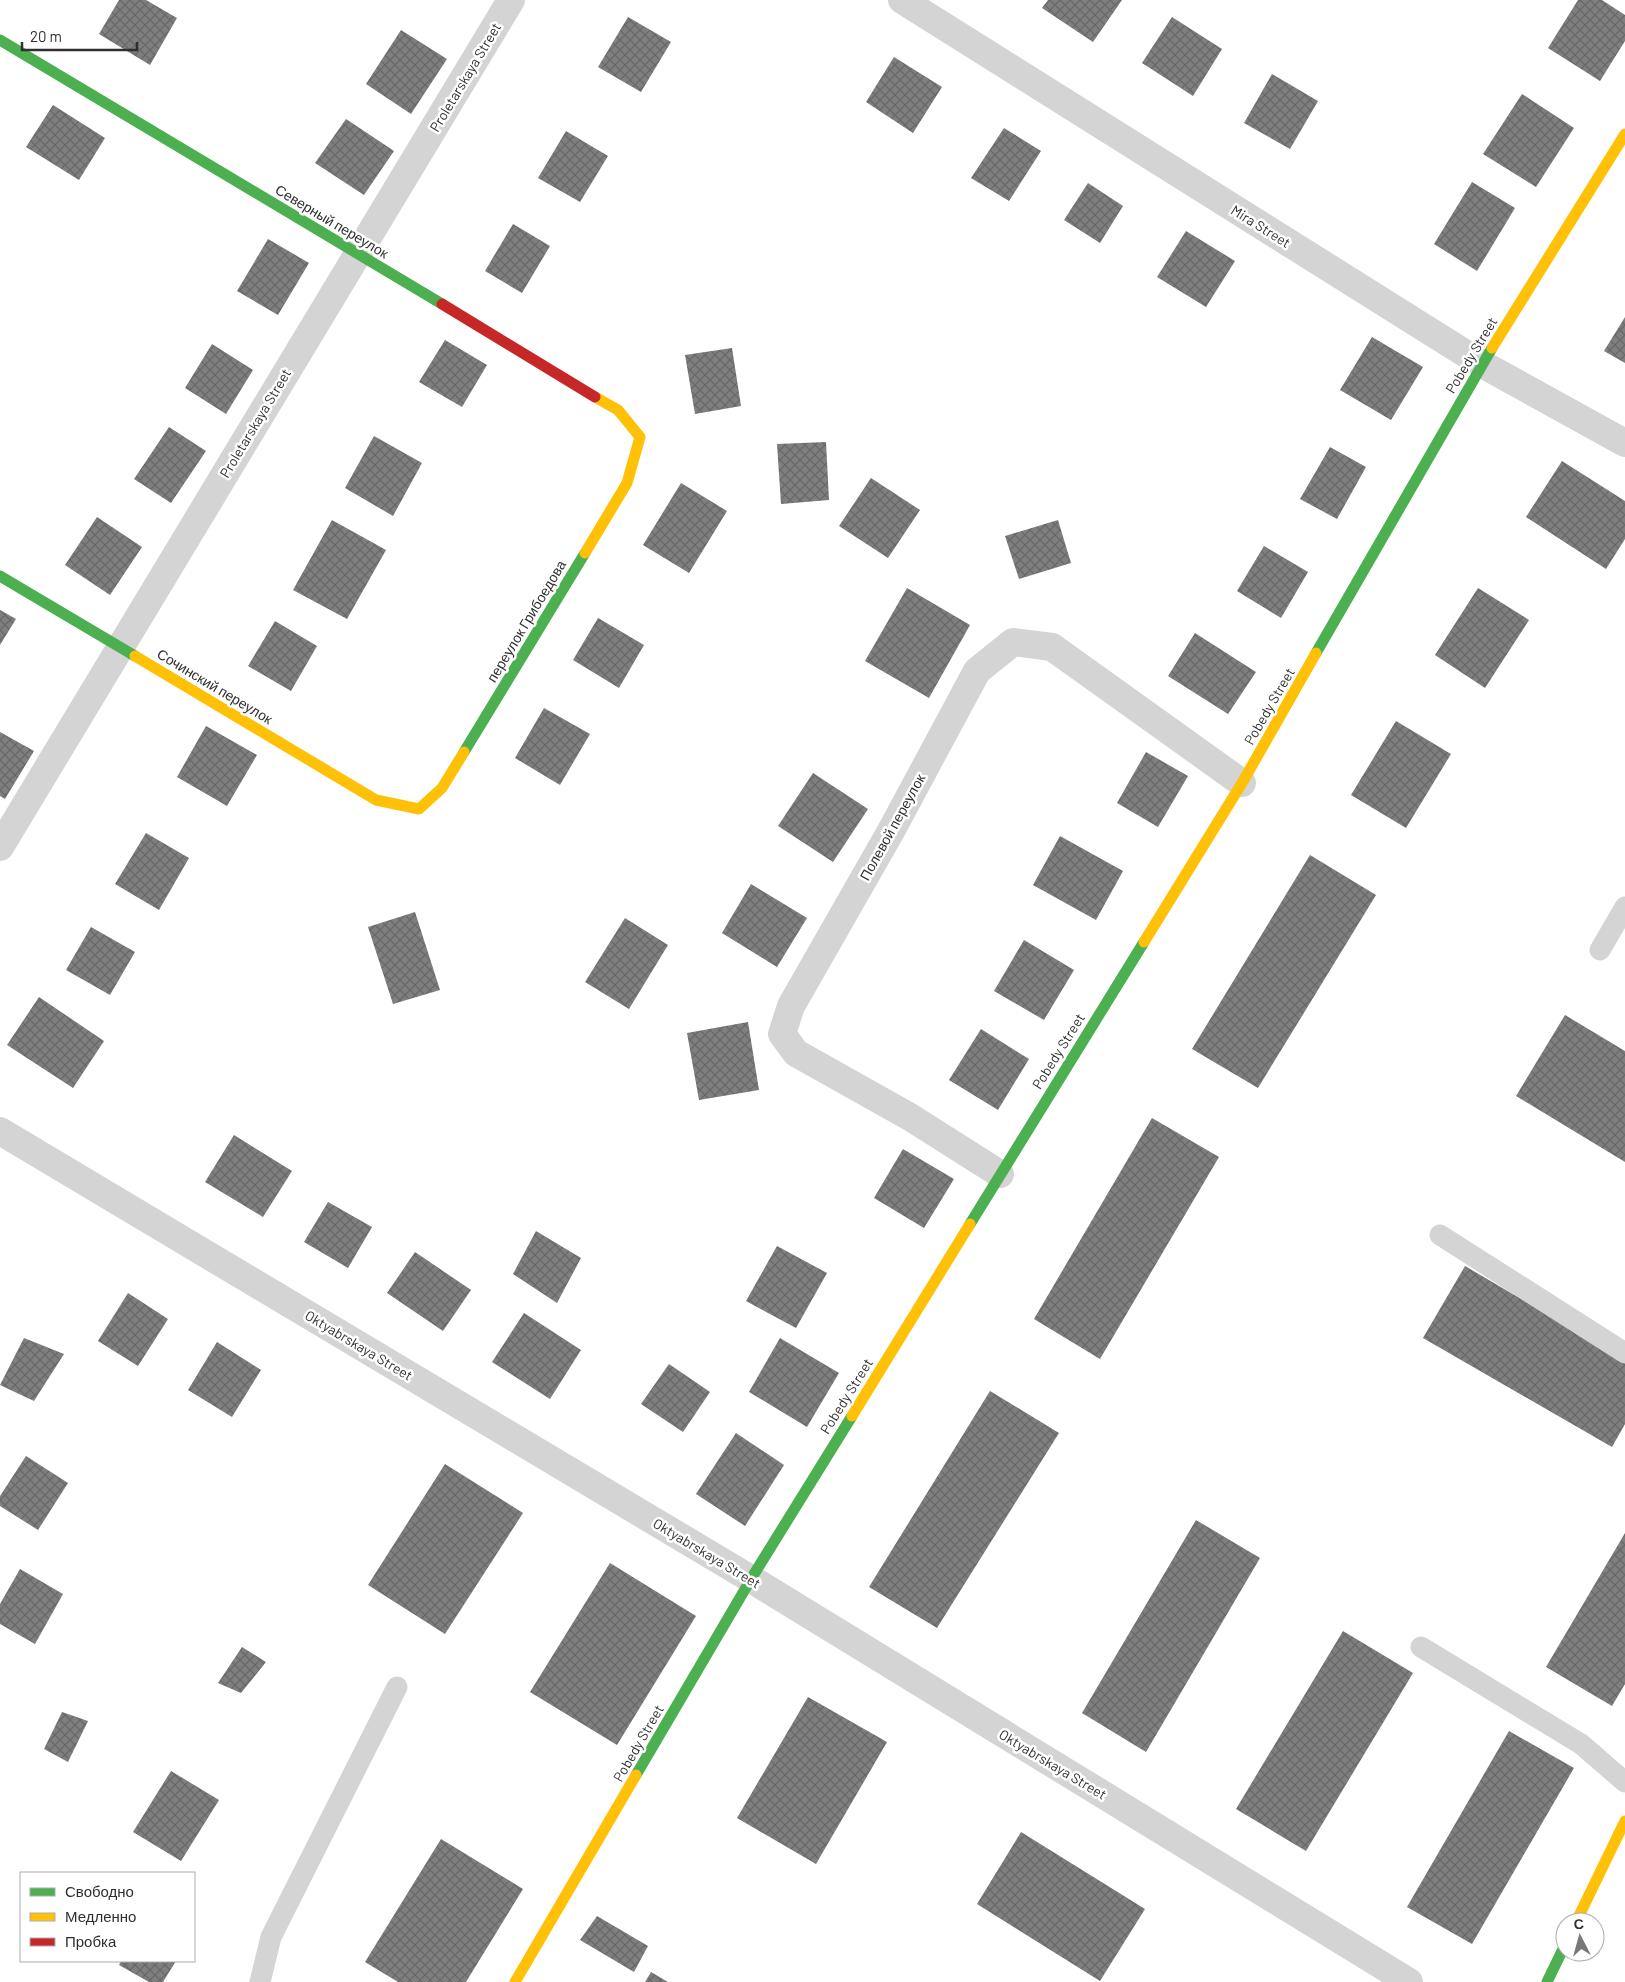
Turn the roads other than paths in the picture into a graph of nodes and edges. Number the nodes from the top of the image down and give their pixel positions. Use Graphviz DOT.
graph roads {
  1 [pos="511,0"];
  2 [pos="902,0"];
  3 [pos="0,40"];
  4 [pos="1625,134"];
  5 [pos="358,254"];
  6 [pos="1482,364"];
  7 [pos="640,438"];
  8 [pos="1625,443"];
  9 [pos="0,576"];
  10 [pos="120,647"];
  11 [pos="1242,783"];
  12 [pos="419,809"];
  13 [pos="0,847"];
  14 [pos="1625,908"];
  15 [pos="1600,950"];
  16 [pos="0,1131"];
  17 [pos="1000,1174"];
  18 [pos="1440,1235"];
  19 [pos="1625,1353"];
  20 [pos="751,1579"];
  21 [pos="1421,1647"];
  22 [pos="397,1687"];
  23 [pos="1625,1782"];
  24 [pos="1625,1821"];
  25 [pos="1581,1912"];
  26 [pos="1557,1962"];
  27 [pos="260,1982"];
  28 [pos="515,1982"];
  29 [pos="1409,1982"];
  30 [pos="1547,1982"];
  1 -- 5 [label="street, Proletarskaya Street"];
  2 -- 6 [label="street, Mira Street"];
  3 -- 5 [label="street, Северный переулок"];
  4 -- 6 [label="street, Pobedy Street"];
  5 -- 7 [label="street, Северный переулок"];
  5 -- 10 [label="street, Proletarskaya Street"];
  6 -- 8 [label="street, Mira Street"];
  6 -- 11 [label="street, Pobedy Street"];
  7 -- 12 [label="street, переулок Грибоедова"];
  9 -- 10 [label="street, Сочинский переулок"];
  10 -- 12 [label="street, Сочинский переулок"];
  10 -- 13 [label="street, Proletarskaya Street"];
  11 -- 17 [label="street, Pobedy Street"];
  11 -- 17 [label="street, Полевой переулок"];
  14 -- 15 [label="lane"];
  16 -- 20 [label="street, Oktyabrskaya Street"];
  17 -- 20 [label="street, Pobedy Street"];
  18 -- 19 [label="lane"];
  20 -- 28 [label="street, Pobedy Street"];
  20 -- 29 [label="street, Oktyabrskaya Street"];
  21 -- 23 [label="lane"];
  22 -- 27 [label="lane"];
  24 -- 25 [label="street"];
  26 -- 30 [label="street"];
}
